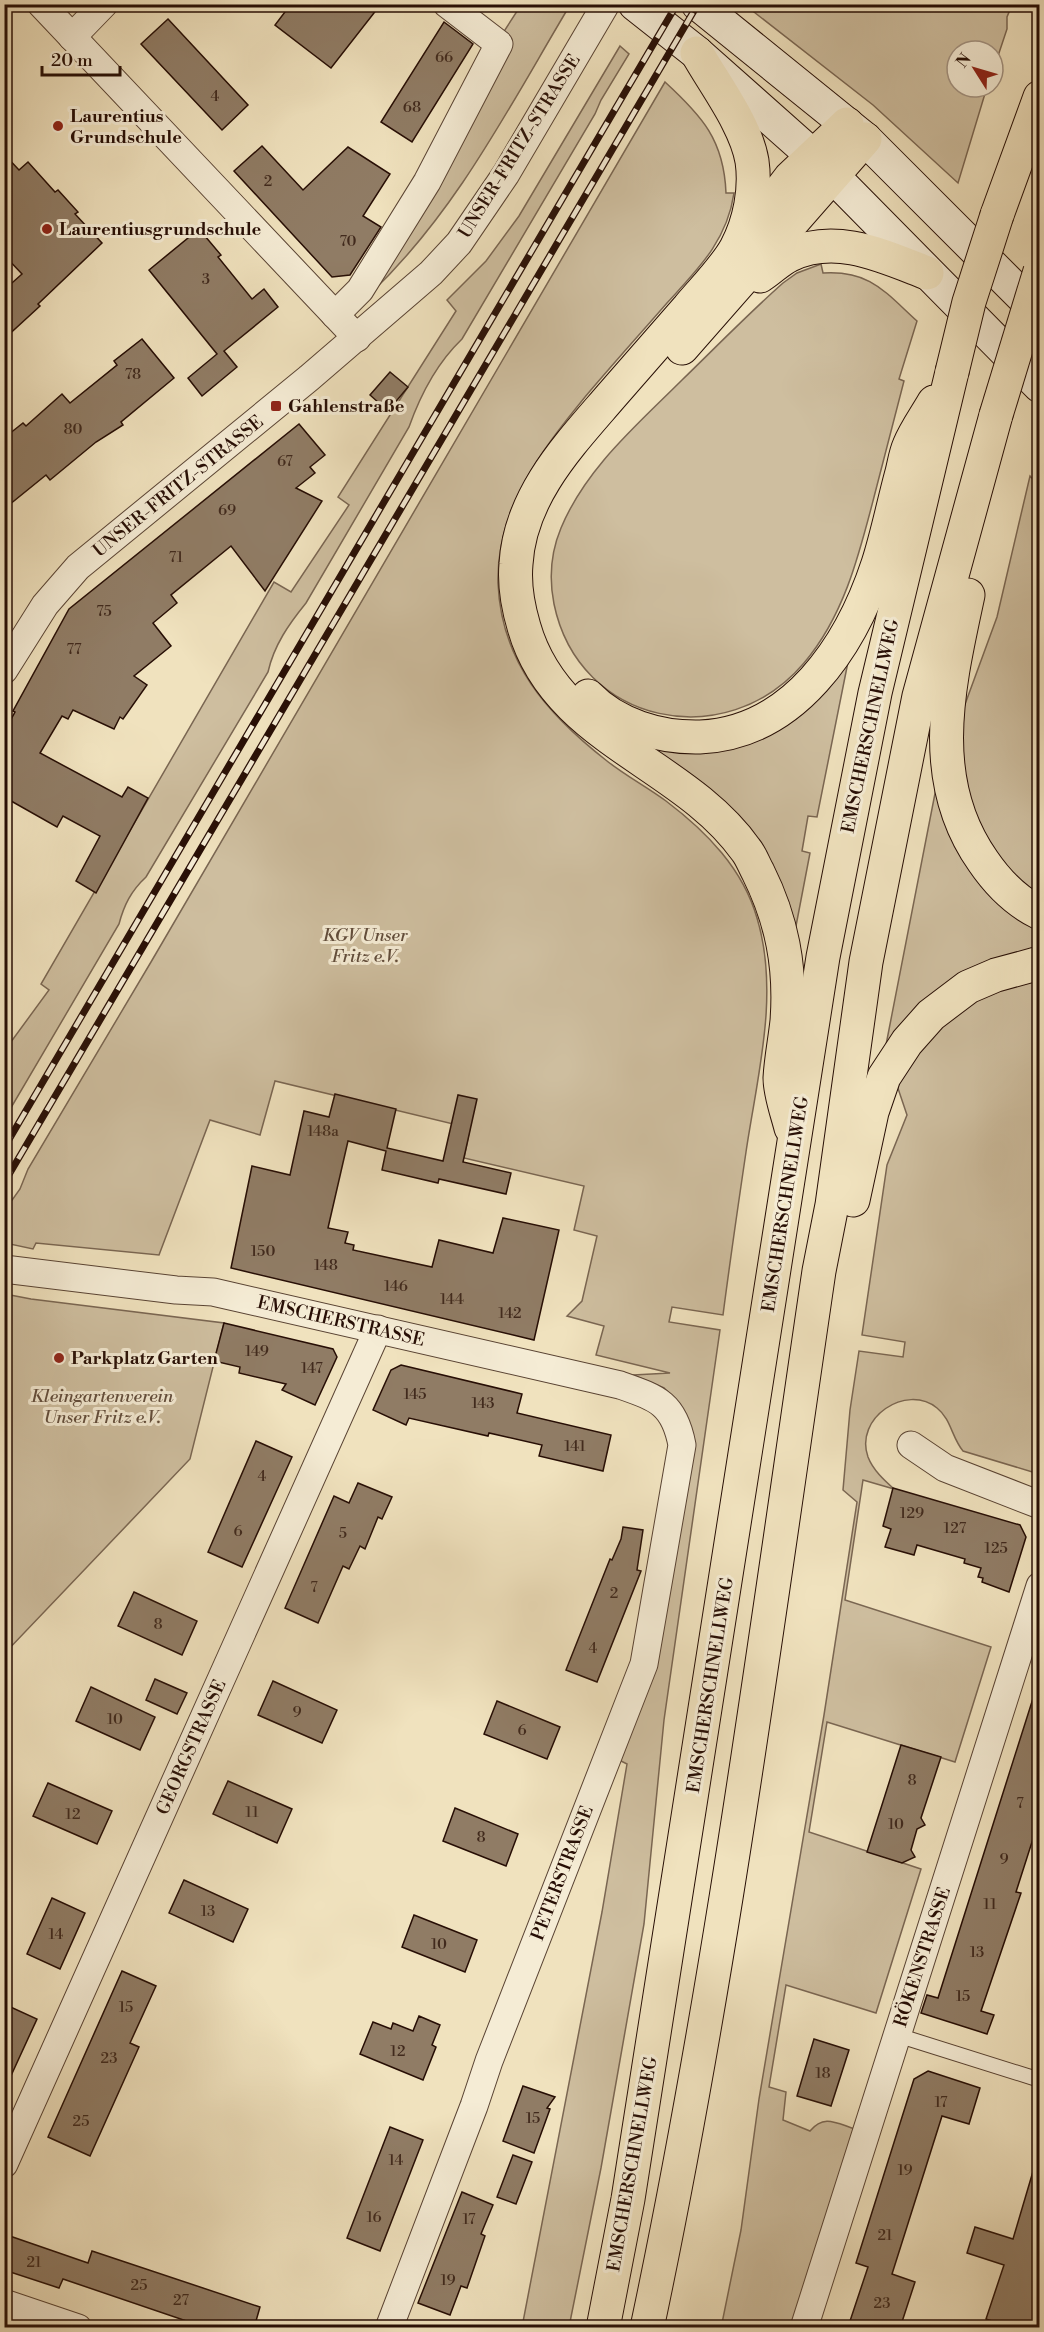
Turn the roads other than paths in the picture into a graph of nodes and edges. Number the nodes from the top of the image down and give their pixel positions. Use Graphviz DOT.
graph roads {
  1 [pos="41,4"];
  2 [pos="104,4"];
  3 [pos="447,4"];
  4 [pos="635,4"];
  5 [pos="698,4"];
  6 [pos="600,15"];
  7 [pos="72,37"];
  8 [pos="696,53"];
  9 [pos="1040,98"];
  10 [pos="856,131"];
  11 [pos="823,166"];
  12 [pos="736,248"];
  13 [pos="1040,271"];
  14 [pos="927,273"];
  15 [pos="730,295"];
  16 [pos="1040,314"];
  17 [pos="335,315"];
  18 [pos="357,338"];
  19 [pos="952,372"];
  20 [pos="1040,386"];
  21 [pos="996,415"];
  22 [pos="4,670"];
  23 [pos="1040,913"];
  24 [pos="1040,963"];
  25 [pos="794,1144"];
  26 [pos="4,1269"];
  27 [pos="819,1271"];
  28 [pos="378,1329"];
  29 [pos="668,1410"];
  30 [pos="911,1445"];
  31 [pos="1040,1505"];
  32 [pos="1040,1586"];
  33 [pos="897,2036"];
  34 [pos="1040,2080"];
  35 [pos="4,2164"];
  36 [pos="4,2302"];
  37 [pos="78,2328"];
  38 [pos="389,2328"];
  39 [pos="603,2328"];
  40 [pos="647,2328"];
  41 [pos="804,2328"];
  1 -- 7 [label="street"];
  2 -- 7 [label="street"];
  3 -- 17 [label="street"];
  4 -- 8 [label="main road"];
  5 -- 10 [label="main road"];
  6 -- 18 [label="street, UNSER-FRITZ-STRASSE"];
  7 -- 17 [label="street"];
  8 -- 11 [label="main road"];
  8 -- 12 [label="highway"];
  9 -- 19 [label="highway, EMSCHERSCHNELLWEG, bridge"];
  10 -- 11 [label="highway"];
  10 -- 16 [label="main road"];
  11 -- 12 [label="highway"];
  11 -- 14 [label="main road"];
  11 -- 15 [label="highway"];
  12 -- 25 [label="highway"];
  13 -- 21 [label="highway, bridge"];
  14 -- 15 [label="highway"];
  14 -- 20 [label="main road"];
  15 -- 19 [label="highway"];
  17 -- 18 [label="street"];
  18 -- 22 [label="street, UNSER-FRITZ-STRASSE"];
  19 -- 25 [label="highway, EMSCHERSCHNELLWEG"];
  21 -- 23 [label="highway"];
  21 -- 27 [label="highway"];
  24 -- 27 [label="highway"];
  25 -- 39 [label="highway, EMSCHERSCHNELLWEG"];
  26 -- 28 [label="street, EMSCHERSTRASSE"];
  27 -- 40 [label="highway"];
  28 -- 29 [label="street, EMSCHERSTRASSE"];
  28 -- 35 [label="street, GEORGSTRASSE"];
  29 -- 38 [label="street, PETERSTRASSE"];
  30 -- 31 [label="street"];
  32 -- 33 [label="street, RÖKENSTRASSE"];
  33 -- 34 [label="lane"];
  33 -- 41 [label="street, RÖKENSTRASSE"];
  36 -- 37 [label="street"];
}
